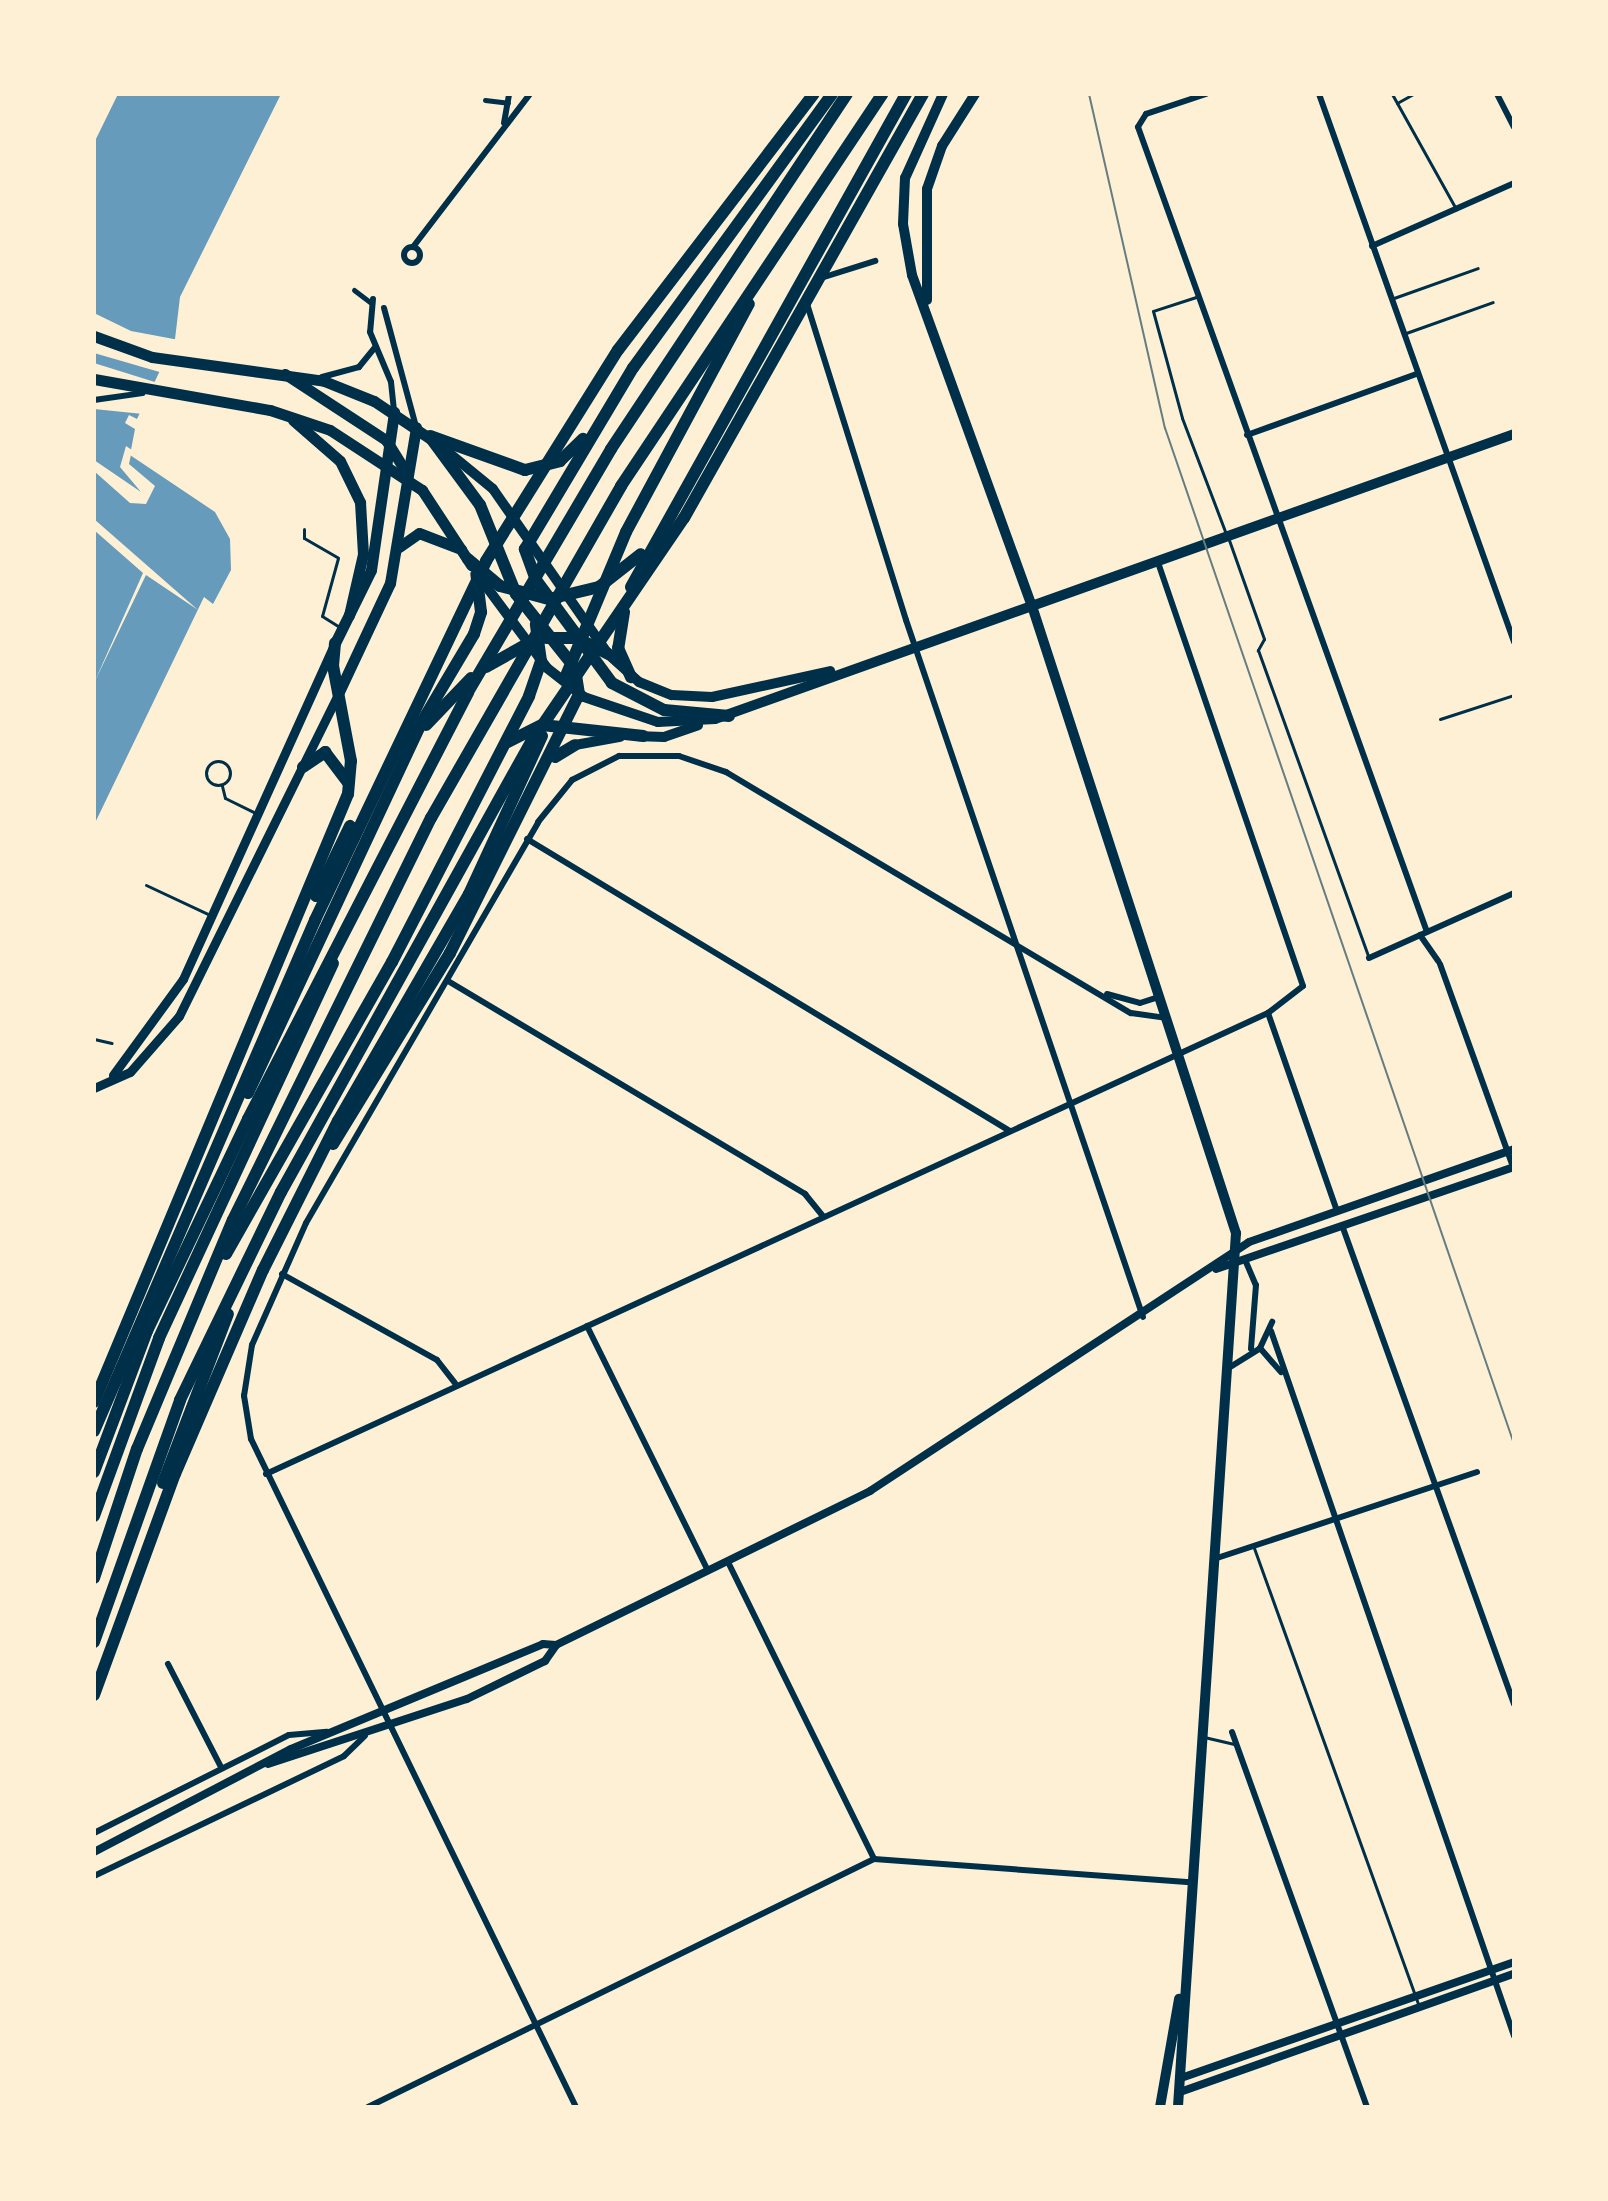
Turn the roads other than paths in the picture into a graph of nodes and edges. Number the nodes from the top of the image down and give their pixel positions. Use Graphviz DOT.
graph roads {
  1 [pos="509,94"];
  2 [pos="530,94"];
  3 [pos="814,94"];
  4 [pos="832,94"];
  5 [pos="847,94"];
  6 [pos="882,94"];
  7 [pos="906,94"];
  8 [pos="923,94"];
  9 [pos="943,94"];
  10 [pos="975,94"];
  11 [pos="1206,94"];
  12 [pos="1319,94"];
  13 [pos="1392,94"];
  14 [pos="1413,94"];
  15 [pos="1497,94"];
  16 [pos="485,100"];
  17 [pos="509,103"];
  18 [pos="1397,103"];
  19 [pos="1514,127"];
  20 [pos="499,133"];
  21 [pos="1514,183"];
  22 [pos="1456,209"];
  23 [pos="789,231"];
  24 [pos="1372,246"];
  25 [pos="413,247"];
  26 [pos="403,253"];
  27 [pos="418,261"];
  28 [pos="875,261"];
  29 [pos="398,264"];
  30 [pos="1478,268"];
  31 [pos="408,272"];
  32 [pos="354,290"];
  33 [pos="1196,297"];
  34 [pos="1391,299"];
  35 [pos="372,301"];
  36 [pos="927,302"];
  37 [pos="1493,302"];
  38 [pos="384,308"];
  39 [pos="1403,334"];
  40 [pos="94,336"];
  41 [pos="375,344"];
  42 [pos="278,373"];
  43 [pos="1416,374"];
  44 [pos="306,377"];
  45 [pos="94,379"];
  46 [pos="143,393"];
  47 [pos="94,400"];
  48 [pos="274,411"];
  49 [pos="394,412"];
  50 [pos="598,421"];
  51 [pos="424,434"];
  52 [pos="1514,434"];
  53 [pos="1247,435"];
  54 [pos="390,444"];
  55 [pos="1449,457"];
  56 [pos="386,462"];
  57 [pos="408,478"];
  58 [pos="1279,517"];
  59 [pos="304,529"];
  60 [pos="1228,536"];
  61 [pos="528,539"];
  62 [pos="651,542"];
  63 [pos="396,554"];
  64 [pos="465,554"];
  65 [pos="1157,560"];
  66 [pos="475,572"];
  67 [pos="516,594"];
  68 [pos="567,598"];
  69 [pos="549,599"];
  70 [pos="1031,603"];
  71 [pos="349,615"];
  72 [pos="342,629"];
  73 [pos="577,638"];
  74 [pos="546,639"];
  75 [pos="915,642"];
  76 [pos="1514,642"];
  77 [pos="335,643"];
  78 [pos="526,643"];
  79 [pos="608,654"];
  80 [pos="541,661"];
  81 [pos="839,669"];
  82 [pos="631,677"];
  83 [pos="338,694"];
  84 [pos="579,694"];
  85 [pos="1514,695"];
  86 [pos="722,717"];
  87 [pos="1440,719"];
  88 [pos="567,728"];
  89 [pos="400,736"];
  90 [pos="643,736"];
  91 [pos="575,745"];
  92 [pos="410,747"];
  93 [pos="498,757"];
  94 [pos="303,767"];
  95 [pos="546,769"];
  96 [pos="222,785"];
  97 [pos="348,794"];
  98 [pos="258,814"];
  99 [pos="276,821"];
  100 [pos="527,839"];
  101 [pos="146,885"];
  102 [pos="1514,893"];
  103 [pos="213,917"];
  104 [pos="1424,934"];
  105 [pos="1013,940"];
  106 [pos="1369,958"];
  107 [pos="448,981"];
  108 [pos="315,992"];
  109 [pos="1100,992"];
  110 [pos="1159,997"];
  111 [pos="263,1011"];
  112 [pos="1268,1013"];
  113 [pos="1166,1018"];
  114 [pos="94,1039"];
  115 [pos="112,1043"];
  116 [pos="1179,1055"];
  117 [pos="113,1075"];
  118 [pos="94,1088"];
  119 [pos="1069,1105"];
  120 [pos="1010,1131"];
  121 [pos="1511,1151"];
  122 [pos="212,1159"];
  123 [pos="1514,1168"];
  124 [pos="311,1172"];
  125 [pos="1337,1211"];
  126 [pos="823,1216"];
  127 [pos="1343,1228"];
  128 [pos="260,1232"];
  129 [pos="1235,1258"];
  130 [pos="1246,1262"];
  131 [pos="1216,1269"];
  132 [pos="282,1274"];
  133 [pos="1143,1317"];
  134 [pos="1272,1322"];
  135 [pos="587,1326"];
  136 [pos="1271,1331"];
  137 [pos="183,1334"];
  138 [pos="1260,1348"];
  139 [pos="1251,1349"];
  140 [pos="1227,1370"];
  141 [pos="1283,1375"];
  142 [pos="455,1383"];
  143 [pos="94,1402"];
  144 [pos="94,1431"];
  145 [pos="94,1472"];
  146 [pos="1477,1472"];
  147 [pos="266,1474"];
  148 [pos="1435,1484"];
  149 [pos="94,1516"];
  150 [pos="1334,1518"];
  151 [pos="1253,1547"];
  152 [pos="1214,1559"];
  153 [pos="728,1562"];
  154 [pos="708,1571"];
  155 [pos="94,1578"];
  156 [pos="94,1642"];
  157 [pos="556,1645"];
  158 [pos="168,1664"];
  159 [pos="480,1673"];
  160 [pos="99,1680"];
  161 [pos="488,1689"];
  162 [pos="94,1695"];
  163 [pos="1514,1704"];
  164 [pos="382,1715"];
  165 [pos="358,1725"];
  166 [pos="388,1727"];
  167 [pos="1232,1732"];
  168 [pos="365,1736"];
  169 [pos="1201,1737"];
  170 [pos="1235,1744"];
  171 [pos="268,1764"];
  172 [pos="221,1767"];
  173 [pos="94,1833"];
  174 [pos="94,1852"];
  175 [pos="874,1859"];
  176 [pos="94,1876"];
  177 [pos="1190,1882"];
  178 [pos="1514,1962"];
  179 [pos="1514,1974"];
  180 [pos="1495,1975"];
  181 [pos="1183,1977"];
  182 [pos="1417,2003"];
  183 [pos="536,2023"];
  184 [pos="1340,2030"];
  185 [pos="1514,2036"];
  186 [pos="1181,2078"];
  187 [pos="1162,2084"];
  188 [pos="1180,2092"];
  189 [pos="368,2107"];
  190 [pos="576,2107"];
  191 [pos="1160,2107"];
  192 [pos="1178,2107"];
  193 [pos="1367,2107"];
  1 -- 17 [label="street"];
  2 -- 20 [label="street"];
  3 -- 89 [label="highway"];
  4 -- 50 [label="highway"];
  5 -- 108 [label="highway"];
  6 -- 23 [label="highway"];
  7 -- 62 [label="highway"];
  8 -- 128 [label="highway"];
  9 -- 36 [label="main road"];
  10 -- 36 [label="main road"];
  11 -- 33 [label="street"];
  12 -- 24 [label="street"];
  13 -- 18 [label="lane"];
  14 -- 18 [label="lane"];
  15 -- 19 [label="street"];
  16 -- 17 [label="street"];
  17 -- 20 [label="street"];
  18 -- 22 [label="lane"];
  20 -- 25 [label="street"];
  21 -- 22 [label="street"];
  22 -- 24 [label="street"];
  23 -- 124 [label="highway"];
  23 -- 137 [label="highway"];
  24 -- 34 [label="street"];
  25 -- 26 [label="street"];
  25 -- 27 [label="street"];
  26 -- 27 [label="street"];
  26 -- 29 [label="street"];
  27 -- 31 [label="street"];
  28 -- 75 [label="street"];
  30 -- 34 [label="lane"];
  32 -- 35 [label="street"];
  33 -- 53 [label="street"];
  33 -- 60 [label="lane"];
  34 -- 39 [label="street"];
  35 -- 41 [label="street"];
  36 -- 70 [label="main road"];
  37 -- 39 [label="lane"];
  38 -- 51 [label="street"];
  39 -- 43 [label="street"];
  40 -- 42 [label="highway"];
  41 -- 44 [label="street"];
  41 -- 49 [label="street"];
  42 -- 44 [label="highway"];
  42 -- 54 [label="highway"];
  43 -- 53 [label="street"];
  43 -- 55 [label="street"];
  44 -- 49 [label="highway"];
  45 -- 46 [label="highway"];
  46 -- 47 [label="street"];
  46 -- 48 [label="highway"];
  48 -- 56 [label="highway"];
  48 -- 71 [label="highway"];
  49 -- 51 [label="highway"];
  49 -- 54 [label="highway"];
  50 -- 51 [label="highway"];
  50 -- 61 [label="highway"];
  51 -- 57 [label="highway"];
  51 -- 61 [label="main road"];
  51 -- 67 [label="highway"];
  52 -- 55 [label="main road"];
  53 -- 58 [label="street"];
  54 -- 56 [label="highway"];
  54 -- 57 [label="highway"];
  55 -- 58 [label="main road"];
  55 -- 76 [label="street"];
  56 -- 57 [label="highway"];
  56 -- 71 [label="highway"];
  57 -- 63 [label="highway"];
  57 -- 64 [label="highway"];
  58 -- 60 [label="main road"];
  58 -- 104 [label="street"];
  59 -- 72 [label="lane"];
  60 -- 65 [label="main road"];
  60 -- 106 [label="lane"];
  61 -- 68 [label="main road"];
  61 -- 69 [label="highway"];
  62 -- 68 [label="highway"];
  62 -- 82 [label="highway"];
  63 -- 64 [label="highway"];
  63 -- 83 [label="highway"];
  64 -- 66 [label="highway"];
  64 -- 67 [label="highway"];
  65 -- 70 [label="main road"];
  65 -- 112 [label="street"];
  66 -- 78 [label="main road"];
  66 -- 92 [label="highway"];
  67 -- 69 [label="highway"];
  67 -- 74 [label="highway"];
  68 -- 69 [label="highway"];
  68 -- 79 [label="main road"];
  69 -- 73 [label="highway"];
  70 -- 75 [label="main road"];
  70 -- 110 [label="main road"];
  71 -- 72 [label="highway"];
  72 -- 77 [label="highway"];
  73 -- 74 [label="highway"];
  73 -- 79 [label="highway"];
  73 -- 86 [label="highway"];
  74 -- 78 [label="highway"];
  74 -- 80 [label="highway"];
  74 -- 84 [label="highway"];
  75 -- 81 [label="main road"];
  75 -- 105 [label="street"];
  77 -- 83 [label="highway"];
  77 -- 98 [label="main road"];
  78 -- 80 [label="main road"];
  78 -- 92 [label="highway"];
  79 -- 82 [label="main road"];
  80 -- 84 [label="main road"];
  80 -- 93 [label="highway"];
  81 -- 82 [label="main road"];
  81 -- 86 [label="main road"];
  83 -- 94 [label="main road"];
  83 -- 97 [label="highway"];
  84 -- 86 [label="main road"];
  84 -- 88 [label="highway"];
  85 -- 87 [label="lane"];
  86 -- 90 [label="main road"];
  88 -- 90 [label="highway"];
  88 -- 93 [label="highway"];
  88 -- 95 [label="highway"];
  89 -- 111 [label="highway"];
  89 -- 122 [label="highway"];
  90 -- 91 [label="main road"];
  91 -- 95 [label="highway"];
  92 -- 122 [label="highway"];
  93 -- 137 [label="highway"];
  94 -- 97 [label="highway"];
  94 -- 99 [label="main road"];
  95 -- 124 [label="highway"];
  96 -- 96 [label="lane"];
  96 -- 98 [label="lane"];
  97 -- 111 [label="highway"];
  98 -- 99 [label="lane"];
  98 -- 103 [label="main road"];
  99 -- 117 [label="main road"];
  100 -- 105 [label="street"];
  100 -- 107 [label="street"];
  100 -- 120 [label="street"];
  101 -- 103 [label="lane"];
  102 -- 104 [label="street"];
  103 -- 117 [label="main road"];
  104 -- 106 [label="street"];
  104 -- 121 [label="street"];
  105 -- 109 [label="street"];
  105 -- 119 [label="street"];
  107 -- 126 [label="street"];
  107 -- 132 [label="street"];
  108 -- 145 [label="highway"];
  108 -- 149 [label="highway"];
  109 -- 110 [label="street"];
  109 -- 113 [label="street"];
  110 -- 113 [label="main road"];
  111 -- 143 [label="highway"];
  112 -- 116 [label="street"];
  112 -- 125 [label="street"];
  113 -- 116 [label="main road"];
  114 -- 115 [label="lane"];
  116 -- 119 [label="street"];
  116 -- 129 [label="main road"];
  117 -- 118 [label="main road"];
  119 -- 120 [label="street"];
  119 -- 133 [label="street"];
  120 -- 126 [label="street"];
  121 -- 123 [label="street"];
  121 -- 125 [label="street"];
  122 -- 144 [label="highway"];
  123 -- 127 [label="street"];
  124 -- 160 [label="highway"];
  125 -- 127 [label="street"];
  125 -- 129 [label="street"];
  126 -- 135 [label="street"];
  127 -- 130 [label="street"];
  127 -- 148 [label="street"];
  128 -- 156 [label="highway"];
  128 -- 160 [label="highway"];
  129 -- 130 [label="street"];
  129 -- 130 [label="street"];
  129 -- 131 [label="street"];
  129 -- 131 [label="street"];
  129 -- 140 [label="main road"];
  130 -- 139 [label="street"];
  131 -- 133 [label="street"];
  132 -- 142 [label="street"];
  132 -- 147 [label="street"];
  133 -- 153 [label="street"];
  134 -- 136 [label="street"];
  135 -- 142 [label="street"];
  135 -- 154 [label="street"];
  136 -- 138 [label="street"];
  136 -- 141 [label="street"];
  137 -- 155 [label="highway"];
  138 -- 139 [label="street"];
  138 -- 141 [label="street"];
  139 -- 140 [label="street"];
  140 -- 152 [label="main road"];
  141 -- 150 [label="street"];
  142 -- 147 [label="street"];
  146 -- 148 [label="street"];
  147 -- 164 [label="street"];
  148 -- 150 [label="street"];
  148 -- 163 [label="street"];
  150 -- 151 [label="street"];
  150 -- 180 [label="street"];
  151 -- 152 [label="street"];
  151 -- 182 [label="lane"];
  152 -- 169 [label="main road"];
  153 -- 154 [label="street"];
  153 -- 175 [label="street"];
  154 -- 157 [label="street"];
  157 -- 159 [label="street"];
  157 -- 161 [label="street"];
  158 -- 172 [label="street"];
  159 -- 161 [label="street"];
  159 -- 164 [label="street"];
  160 -- 162 [label="highway"];
  161 -- 166 [label="street"];
  164 -- 165 [label="street"];
  164 -- 166 [label="street"];
  165 -- 171 [label="street"];
  165 -- 172 [label="street"];
  166 -- 168 [label="street"];
  166 -- 183 [label="street"];
  167 -- 170 [label="street"];
  168 -- 171 [label="street"];
  168 -- 176 [label="street"];
  169 -- 170 [label="lane"];
  169 -- 177 [label="main road"];
  170 -- 184 [label="street"];
  171 -- 174 [label="street"];
  172 -- 173 [label="street"];
  175 -- 177 [label="street"];
  175 -- 183 [label="street"];
  177 -- 181 [label="main road"];
  178 -- 180 [label="street"];
  179 -- 180 [label="street"];
  180 -- 182 [label="street"];
  180 -- 185 [label="street"];
  181 -- 186 [label="main road"];
  181 -- 187 [label="main road"];
  182 -- 184 [label="street"];
  183 -- 189 [label="street"];
  183 -- 190 [label="street"];
  184 -- 186 [label="street"];
  184 -- 188 [label="street"];
  184 -- 193 [label="street"];
  186 -- 187 [label="main road"];
  186 -- 188 [label="main road"];
  187 -- 188 [label="main road"];
  187 -- 191 [label="main road"];
  188 -- 192 [label="main road"];
}
